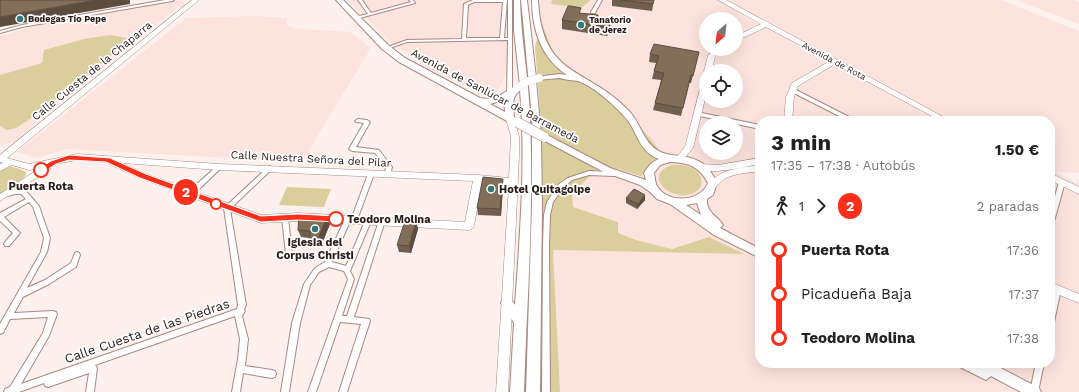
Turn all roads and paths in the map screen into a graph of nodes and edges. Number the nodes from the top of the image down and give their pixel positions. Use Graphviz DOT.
graph roads {
  1 [pos="172,0"];
  2 [pos="196,0"];
  3 [pos="339,0"];
  4 [pos="360,0"];
  5 [pos="411,0"];
  6 [pos="474,0"];
  7 [pos="507,0"];
  8 [pos="517,0"];
  9 [pos="524,0"];
  10 [pos="535,0"];
  11 [pos="600,0"];
  12 [pos="721,0"];
  13 [pos="593,12"];
  14 [pos="370,14"];
  15 [pos="356,18"];
  16 [pos="766,24"];
  17 [pos="0,32"];
  18 [pos="743,36"];
  19 [pos="502,39"];
  20 [pos="510,39"];
  21 [pos="464,40"];
  22 [pos="528,45"];
  23 [pos="387,48"];
  24 [pos="834,61"];
  25 [pos="585,82"];
  26 [pos="792,90"];
  27 [pos="514,91"];
  28 [pos="472,98"];
  29 [pos="699,106"];
  30 [pos="697,114"];
  31 [pos="789,116"];
  32 [pos="843,116"];
  33 [pos="938,116"];
  34 [pos="358,120"];
  35 [pos="514,120"];
  36 [pos="755,126"];
  37 [pos="689,148"];
  38 [pos="0,159"];
  39 [pos="675,159"];
  40 [pos="107,160"];
  41 [pos="12,162"];
  42 [pos="755,162"];
  43 [pos="54,163"];
  44 [pos="159,163"];
  45 [pos="698,165"];
  46 [pos="29,167"];
  47 [pos="220,167"];
  48 [pos="0,168"];
  49 [pos="270,168"];
  50 [pos="755,169"];
  51 [pos="371,174"];
  52 [pos="388,174"];
  53 [pos="621,175"];
  54 [pos="29,178"];
  55 [pos="478,178"];
  56 [pos="1055,178"];
  57 [pos="150,179"];
  58 [pos="514,182"];
  59 [pos="1062,182"];
  60 [pos="712,186"];
  61 [pos="655,190"];
  62 [pos="1079,191"];
  63 [pos="23,192"];
  64 [pos="190,194"];
  65 [pos="2,196"];
  66 [pos="30,199"];
  67 [pos="702,199"];
  68 [pos="670,200"];
  69 [pos="1055,207"];
  70 [pos="227,208"];
  71 [pos="0,216"];
  72 [pos="285,218"];
  73 [pos="351,220"];
  74 [pos="368,220"];
  75 [pos="382,221"];
  76 [pos="7,244"];
  77 [pos="755,244"];
  78 [pos="755,251"];
  79 [pos="289,254"];
  80 [pos="77,255"];
  81 [pos="328,264"];
  82 [pos="347,271"];
  83 [pos="1055,288"];
  84 [pos="20,295"];
  85 [pos="1079,299"];
  86 [pos="507,303"];
  87 [pos="241,311"];
  88 [pos="8,316"];
  89 [pos="338,319"];
  90 [pos="348,320"];
  91 [pos="520,321"];
  92 [pos="0,332"];
  93 [pos="973,368"];
  94 [pos="988,368"];
  95 [pos="1039,368"];
  96 [pos="241,369"];
  97 [pos="272,374"];
  98 [pos="13,391"];
  99 [pos="90,392"];
  100 [pos="236,392"];
  101 [pos="285,392"];
  102 [pos="312,392"];
  103 [pos="343,392"];
  104 [pos="502,392"];
  105 [pos="517,392"];
  106 [pos="533,392"];
  107 [pos="546,392"];
  108 [pos="1019,392"];
  109 [pos="1034,392"];
  1 -- 17 [label="street"];
  2 -- 38 [label="street, Calle Cuesta de la Chaparra"];
  3 -- 15 [label="main road, Avenida de Sanlúcar de Barrameda"];
  4 -- 14 [label="street"];
  5 -- 14 [label="street"];
  6 -- 7 [label="street"];
  6 -- 21 [label="street"];
  7 -- 19 [label="street"];
  7 -- 20 [label="street"];
  8 -- 91 [label="main road"];
  9 -- 22 [label="main road"];
  10 -- 22 [label="main road"];
  10 -- 25 [label="main road"];
  11 -- 13 [label="street"];
  12 -- 16 [label="street, Avenida de Rota"];
  14 -- 15 [label="street"];
  15 -- 23 [label="main road, Avenida de Sanlúcar de Barrameda"];
  16 -- 18 [label="street"];
  16 -- 24 [label="street, Avenida de Rota"];
  19 -- 20 [label="street"];
  19 -- 21 [label="street"];
  20 -- 27 [label="street"];
  21 -- 23 [label="street"];
  22 -- 106 [label="main road"];
  23 -- 28 [label="main road, Avenida de Sanlúcar de Barrameda"];
  24 -- 26 [label="street"];
  24 -- 33 [label="street, Avenida de Rota"];
  25 -- 27 [label="main road, bridge"];
  25 -- 39 [label="main road"];
  26 -- 31 [label="street"];
  26 -- 32 [label="street"];
  27 -- 28 [label="main road"];
  27 -- 35 [label="main road"];
  28 -- 35 [label="main road, Avenida de Sanlúcar de Barrameda"];
  29 -- 30 [label="street"];
  30 -- 36 [label="street"];
  30 -- 37 [label="street"];
  34 -- 52 [label="street"];
  35 -- 53 [label="main road, Avenida de Sanlúcar de Barrameda, bridge"];
  35 -- 58 [label="street"];
  37 -- 39 [label="street"];
  37 -- 45 [label="street"];
  38 -- 41 [label="street"];
  39 -- 45 [label="main road"];
  39 -- 61 [label="main road"];
  40 -- 43 [label="street, Calle Nuestra Señora del Pilar"];
  40 -- 44 [label="street, Calle Nuestra Señora del Pilar"];
  40 -- 57 [label="street"];
  41 -- 46 [label="street"];
  41 -- 48 [label="street"];
  42 -- 45 [label="street"];
  43 -- 46 [label="street"];
  43 -- 54 [label="street"];
  44 -- 47 [label="street, Calle Nuestra Señora del Pilar"];
  44 -- 57 [label="street"];
  45 -- 60 [label="main road"];
  46 -- 54 [label="street"];
  47 -- 49 [label="street, Calle Nuestra Señora del Pilar"];
  47 -- 64 [label="street"];
  49 -- 51 [label="street, Calle Nuestra Señora del Pilar"];
  49 -- 70 [label="street"];
  50 -- 60 [label="street"];
  51 -- 52 [label="street, Calle Nuestra Señora del Pilar"];
  51 -- 73 [label="street"];
  52 -- 55 [label="street, Calle Nuestra Señora del Pilar"];
  53 -- 61 [label="main road, Avenida de Sanlúcar de Barrameda"];
  53 -- 107 [label="street"];
  54 -- 63 [label="street"];
  54 -- 65 [label="street"];
  55 -- 58 [label="street, Calle Nuestra Señora del Pilar"];
  55 -- 75 [label="street"];
  56 -- 59 [label="street"];
  57 -- 64 [label="street"];
  58 -- 86 [label="street"];
  59 -- 62 [label="street"];
  59 -- 69 [label="street"];
  60 -- 67 [label="main road"];
  61 -- 68 [label="main road"];
  63 -- 65 [label="street"];
  63 -- 66 [label="street"];
  64 -- 70 [label="street"];
  66 -- 71 [label="street"];
  66 -- 84 [label="street"];
  67 -- 68 [label="main road"];
  67 -- 77 [label="main road"];
  68 -- 78 [label="main road"];
  70 -- 72 [label="street"];
  70 -- 87 [label="street, Calle Cuesta de las Piedras"];
  71 -- 76 [label="street"];
  72 -- 73 [label="street"];
  72 -- 79 [label="street"];
  73 -- 74 [label="street"];
  73 -- 81 [label="street"];
  74 -- 75 [label="street"];
  74 -- 82 [label="street"];
  75 -- 90 [label="street"];
  80 -- 84 [label="street"];
  81 -- 82 [label="street"];
  81 -- 101 [label="street"];
  82 -- 89 [label="street"];
  83 -- 85 [label="street"];
  84 -- 88 [label="street"];
  86 -- 91 [label="main road"];
  86 -- 104 [label="street"];
  87 -- 96 [label="street"];
  87 -- 98 [label="street, Calle Cuesta de las Piedras"];
  88 -- 92 [label="street"];
  88 -- 98 [label="street"];
  89 -- 90 [label="street"];
  89 -- 102 [label="street"];
  90 -- 103 [label="street"];
  91 -- 105 [label="main road"];
  93 -- 108 [label="main road"];
  94 -- 109 [label="main road"];
  95 -- 109 [label="street"];
  96 -- 97 [label="street"];
  96 -- 100 [label="street"];
  98 -- 99 [label="street"];
}
